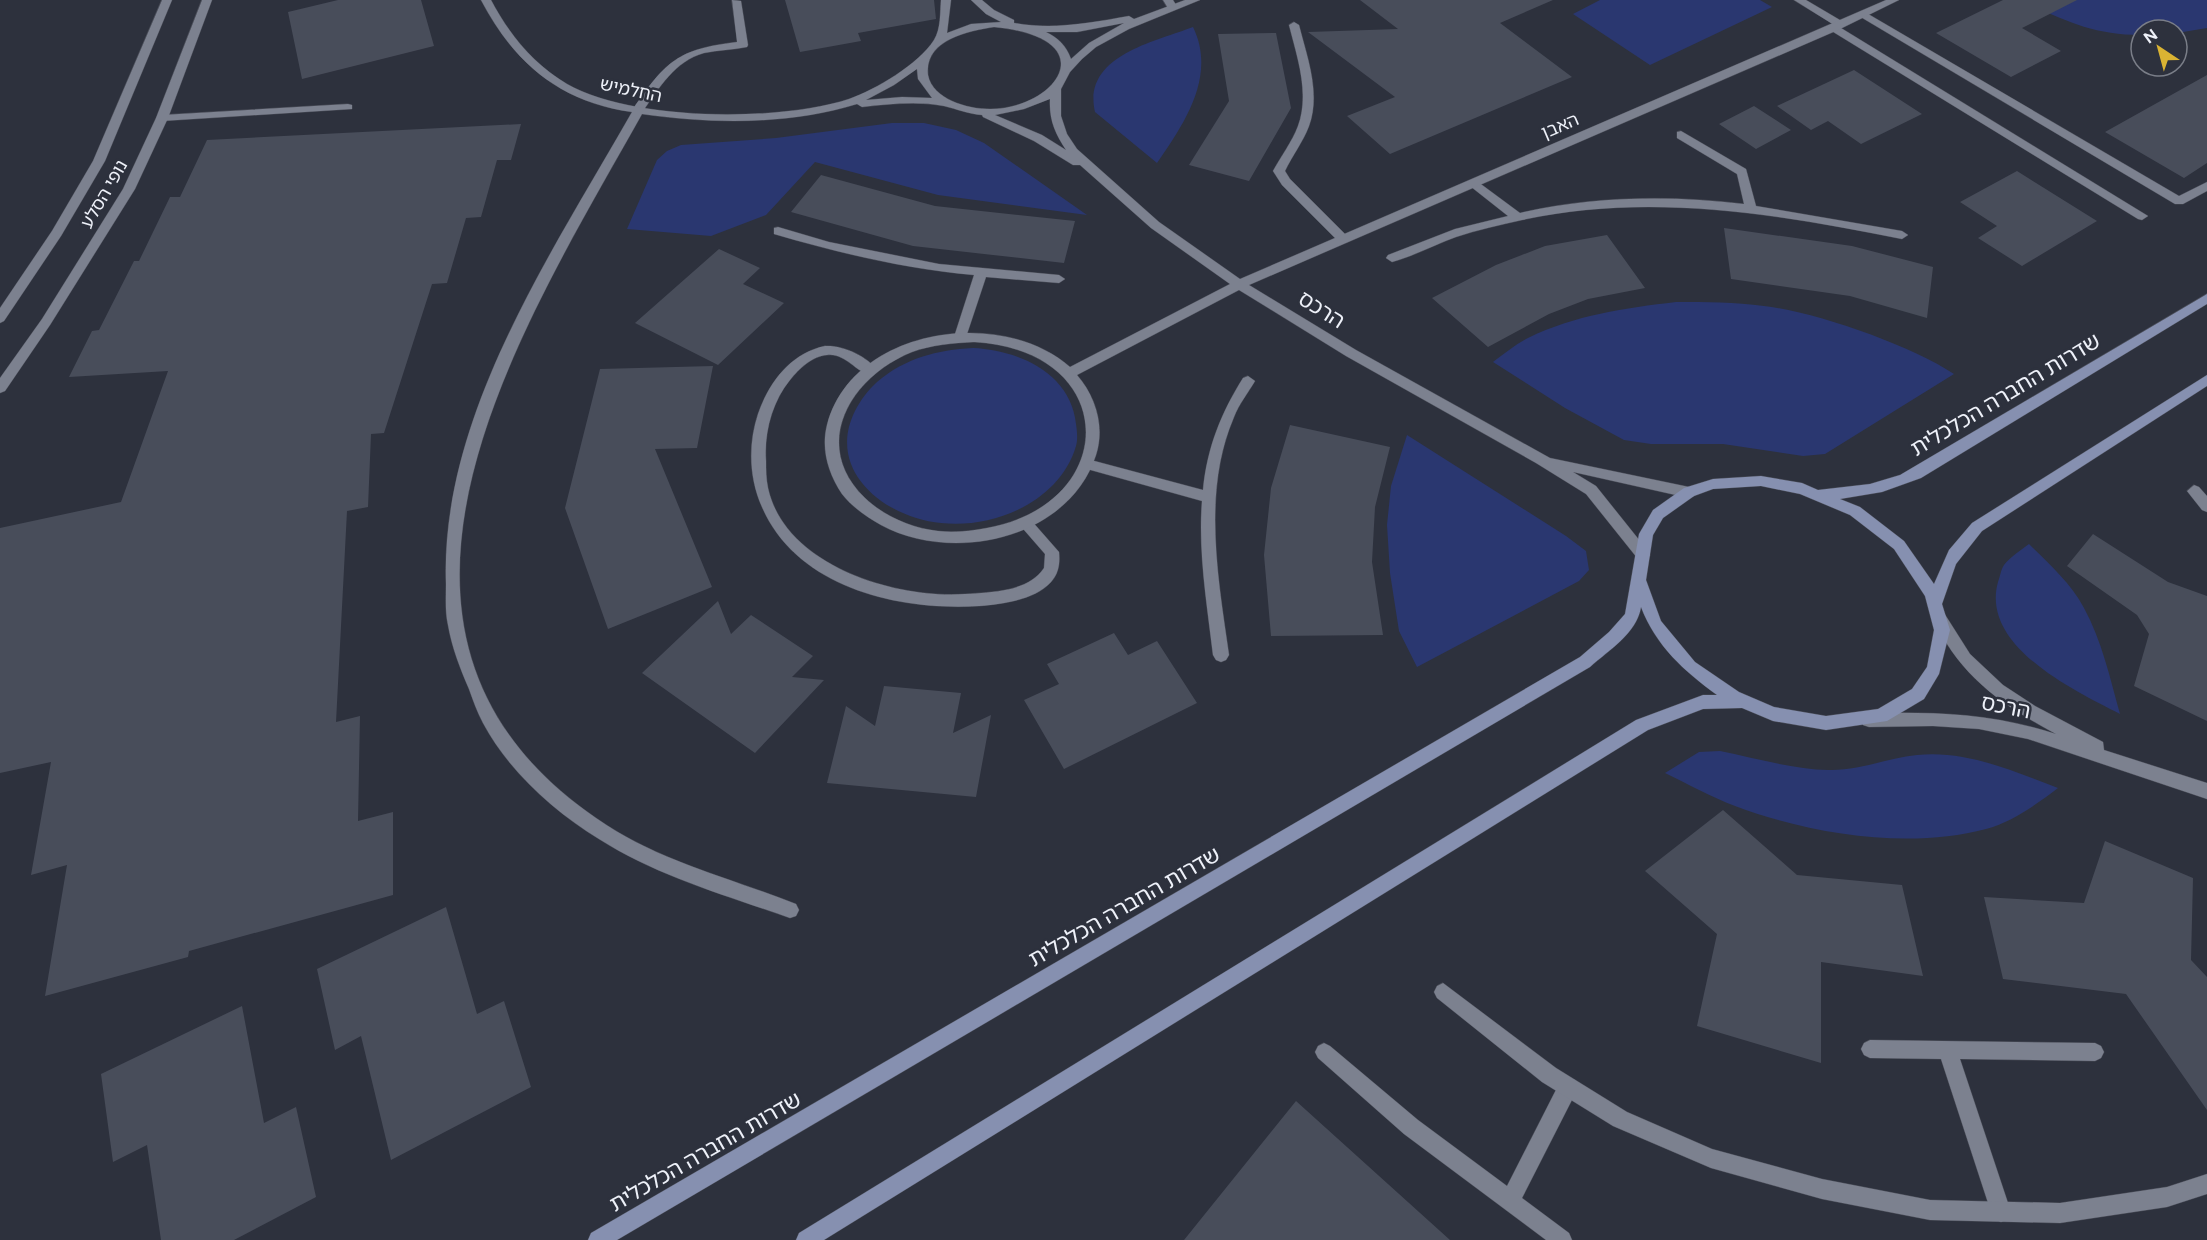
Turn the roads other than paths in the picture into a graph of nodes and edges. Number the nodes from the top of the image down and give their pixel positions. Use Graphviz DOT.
graph roads {
  1 [pos="167,0"];
  2 [pos="207,0"];
  3 [pos="486,0"];
  4 [pos="946,0"];
  5 [pos="976,0"];
  6 [pos="1195,0"];
  7 [pos="1799,0"];
  8 [pos="1894,0"];
  9 [pos="736,1"];
  10 [pos="1170,4"];
  11 [pos="1155,14"];
  12 [pos="1863,14"];
  13 [pos="1294,25"];
  14 [pos="1023,27"];
  15 [pos="1837,27"];
  16 [pos="940,39"];
  17 [pos="925,57"];
  18 [pos="1066,70"];
  19 [pos="1056,87"];
  20 [pos="952,105"];
  21 [pos="348,107"];
  22 [pos="639,109"];
  23 [pos="812,111"];
  24 [pos="975,111"];
  25 [pos="162,117"];
  26 [pos="1681,135"];
  27 [pos="1096,173"];
  28 [pos="1474,183"];
  29 [pos="2207,186"];
  30 [pos="1751,209"];
  31 [pos="2142,216"];
  32 [pos="1518,217"];
  33 [pos="778,231"];
  34 [pos="1902,235"];
  35 [pos="1343,239"];
  36 [pos="1392,258"];
  37 [pos="981,272"];
  38 [pos="1059,279"];
  39 [pos="1239,284"];
  40 [pos="2207,298"];
  41 [pos="0,318"];
  42 [pos="960,337"];
  43 [pos="871,371"];
  44 [pos="1070,373"];
  45 [pos="2207,380"];
  46 [pos="1248,381"];
  47 [pos="0,388"];
  48 [pos="1541,459"];
  49 [pos="1087,464"];
  50 [pos="2194,491"];
  51 [pos="1689,492"];
  52 [pos="1815,494"];
  53 [pos="1208,497"];
  54 [pos="2207,506"];
  55 [pos="1025,523"];
  56 [pos="1643,555"];
  57 [pos="1640,580"];
  58 [pos="1936,609"];
  59 [pos="1221,656"];
  60 [pos="1743,701"];
  61 [pos="1845,721"];
  62 [pos="2151,774"];
  63 [pos="2207,791"];
  64 [pos="790,910"];
  65 [pos="1443,992"];
  66 [pos="1870,1050"];
  67 [pos="1948,1050"];
  68 [pos="1324,1052"];
  69 [pos="2095,1052"];
  70 [pos="1568,1087"];
  71 [pos="2207,1184"];
  72 [pos="1509,1202"];
  73 [pos="2001,1212"];
  74 [pos="598,1240"];
  75 [pos="806,1240"];
  76 [pos="1562,1240"];
  1 -- 41 [label="street, נופי הסלע"];
  2 -- 25 [label="street, נופי הסלע"];
  3 -- 22 [label="street, החלמיש"];
  4 -- 16 [label="street"];
  5 -- 14 [label="street"];
  6 -- 10 [label="street"];
  7 -- 15 [label="street"];
  8 -- 12 [label="street, האבן"];
  9 -- 22 [label="street"];
  10 -- 11 [label="street"];
  11 -- 14 [label="street"];
  11 -- 18 [label="street"];
  12 -- 15 [label="street, האבן"];
  12 -- 29 [label="street"];
  13 -- 35 [label="street"];
  14 -- 16 [label="street"];
  14 -- 18 [label="street"];
  15 -- 28 [label="street, האבן"];
  15 -- 31 [label="street"];
  16 -- 17 [label="street"];
  17 -- 20 [label="street"];
  17 -- 23 [label="street, החלמיש"];
  18 -- 19 [label="street"];
  19 -- 24 [label="street"];
  19 -- 27 [label="street, הרכס"];
  20 -- 23 [label="street, החלמיש"];
  20 -- 24 [label="street"];
  21 -- 25 [label="street"];
  22 -- 23 [label="street, החלמיש"];
  22 -- 64 [label="street"];
  24 -- 27 [label="street, הרכס"];
  25 -- 47 [label="street, נופי הסלע"];
  26 -- 30 [label="street"];
  27 -- 39 [label="street, הרכס"];
  28 -- 32 [label="street"];
  28 -- 35 [label="street, האבן"];
  30 -- 32 [label="street"];
  30 -- 34 [label="street"];
  32 -- 36 [label="street"];
  33 -- 37 [label="street"];
  35 -- 39 [label="street, האבן"];
  37 -- 38 [label="street"];
  37 -- 42 [label="street"];
  39 -- 44 [label="street, האבן"];
  39 -- 48 [label="street, הרכס"];
  40 -- 52 [label="main road, שדרות החברה הכלכלית"];
  42 -- 43 [label="street"];
  42 -- 44 [label="street"];
  43 -- 55 [label="street"];
  43 -- 55 [label="street"];
  44 -- 49 [label="street"];
  45 -- 58 [label="main road"];
  46 -- 53 [label="street"];
  48 -- 51 [label="street, הרכס"];
  48 -- 56 [label="street, הרכס"];
  49 -- 53 [label="street"];
  49 -- 55 [label="street"];
  50 -- 54 [label="street"];
  51 -- 52 [label="main road, שדרות החברה הכלכלית"];
  51 -- 56 [label="main road, שדרות החברה הכלכלית"];
  52 -- 58 [label="main road"];
  53 -- 59 [label="street"];
  56 -- 57 [label="main road, שדרות החברה הכלכלית"];
  57 -- 60 [label="main road"];
  57 -- 74 [label="main road, שדרות החברה הכלכלית"];
  58 -- 61 [label="main road"];
  58 -- 62 [label="street, הרכס"];
  60 -- 61 [label="main road"];
  60 -- 75 [label="main road"];
  61 -- 62 [label="street, הרכס"];
  62 -- 63 [label="street, הרכס"];
  65 -- 70 [label="street"];
  66 -- 67 [label="street"];
  67 -- 69 [label="street"];
  67 -- 73 [label="street"];
  68 -- 72 [label="street"];
  70 -- 72 [label="street"];
  70 -- 73 [label="street"];
  71 -- 73 [label="street"];
  72 -- 76 [label="street"];
}
